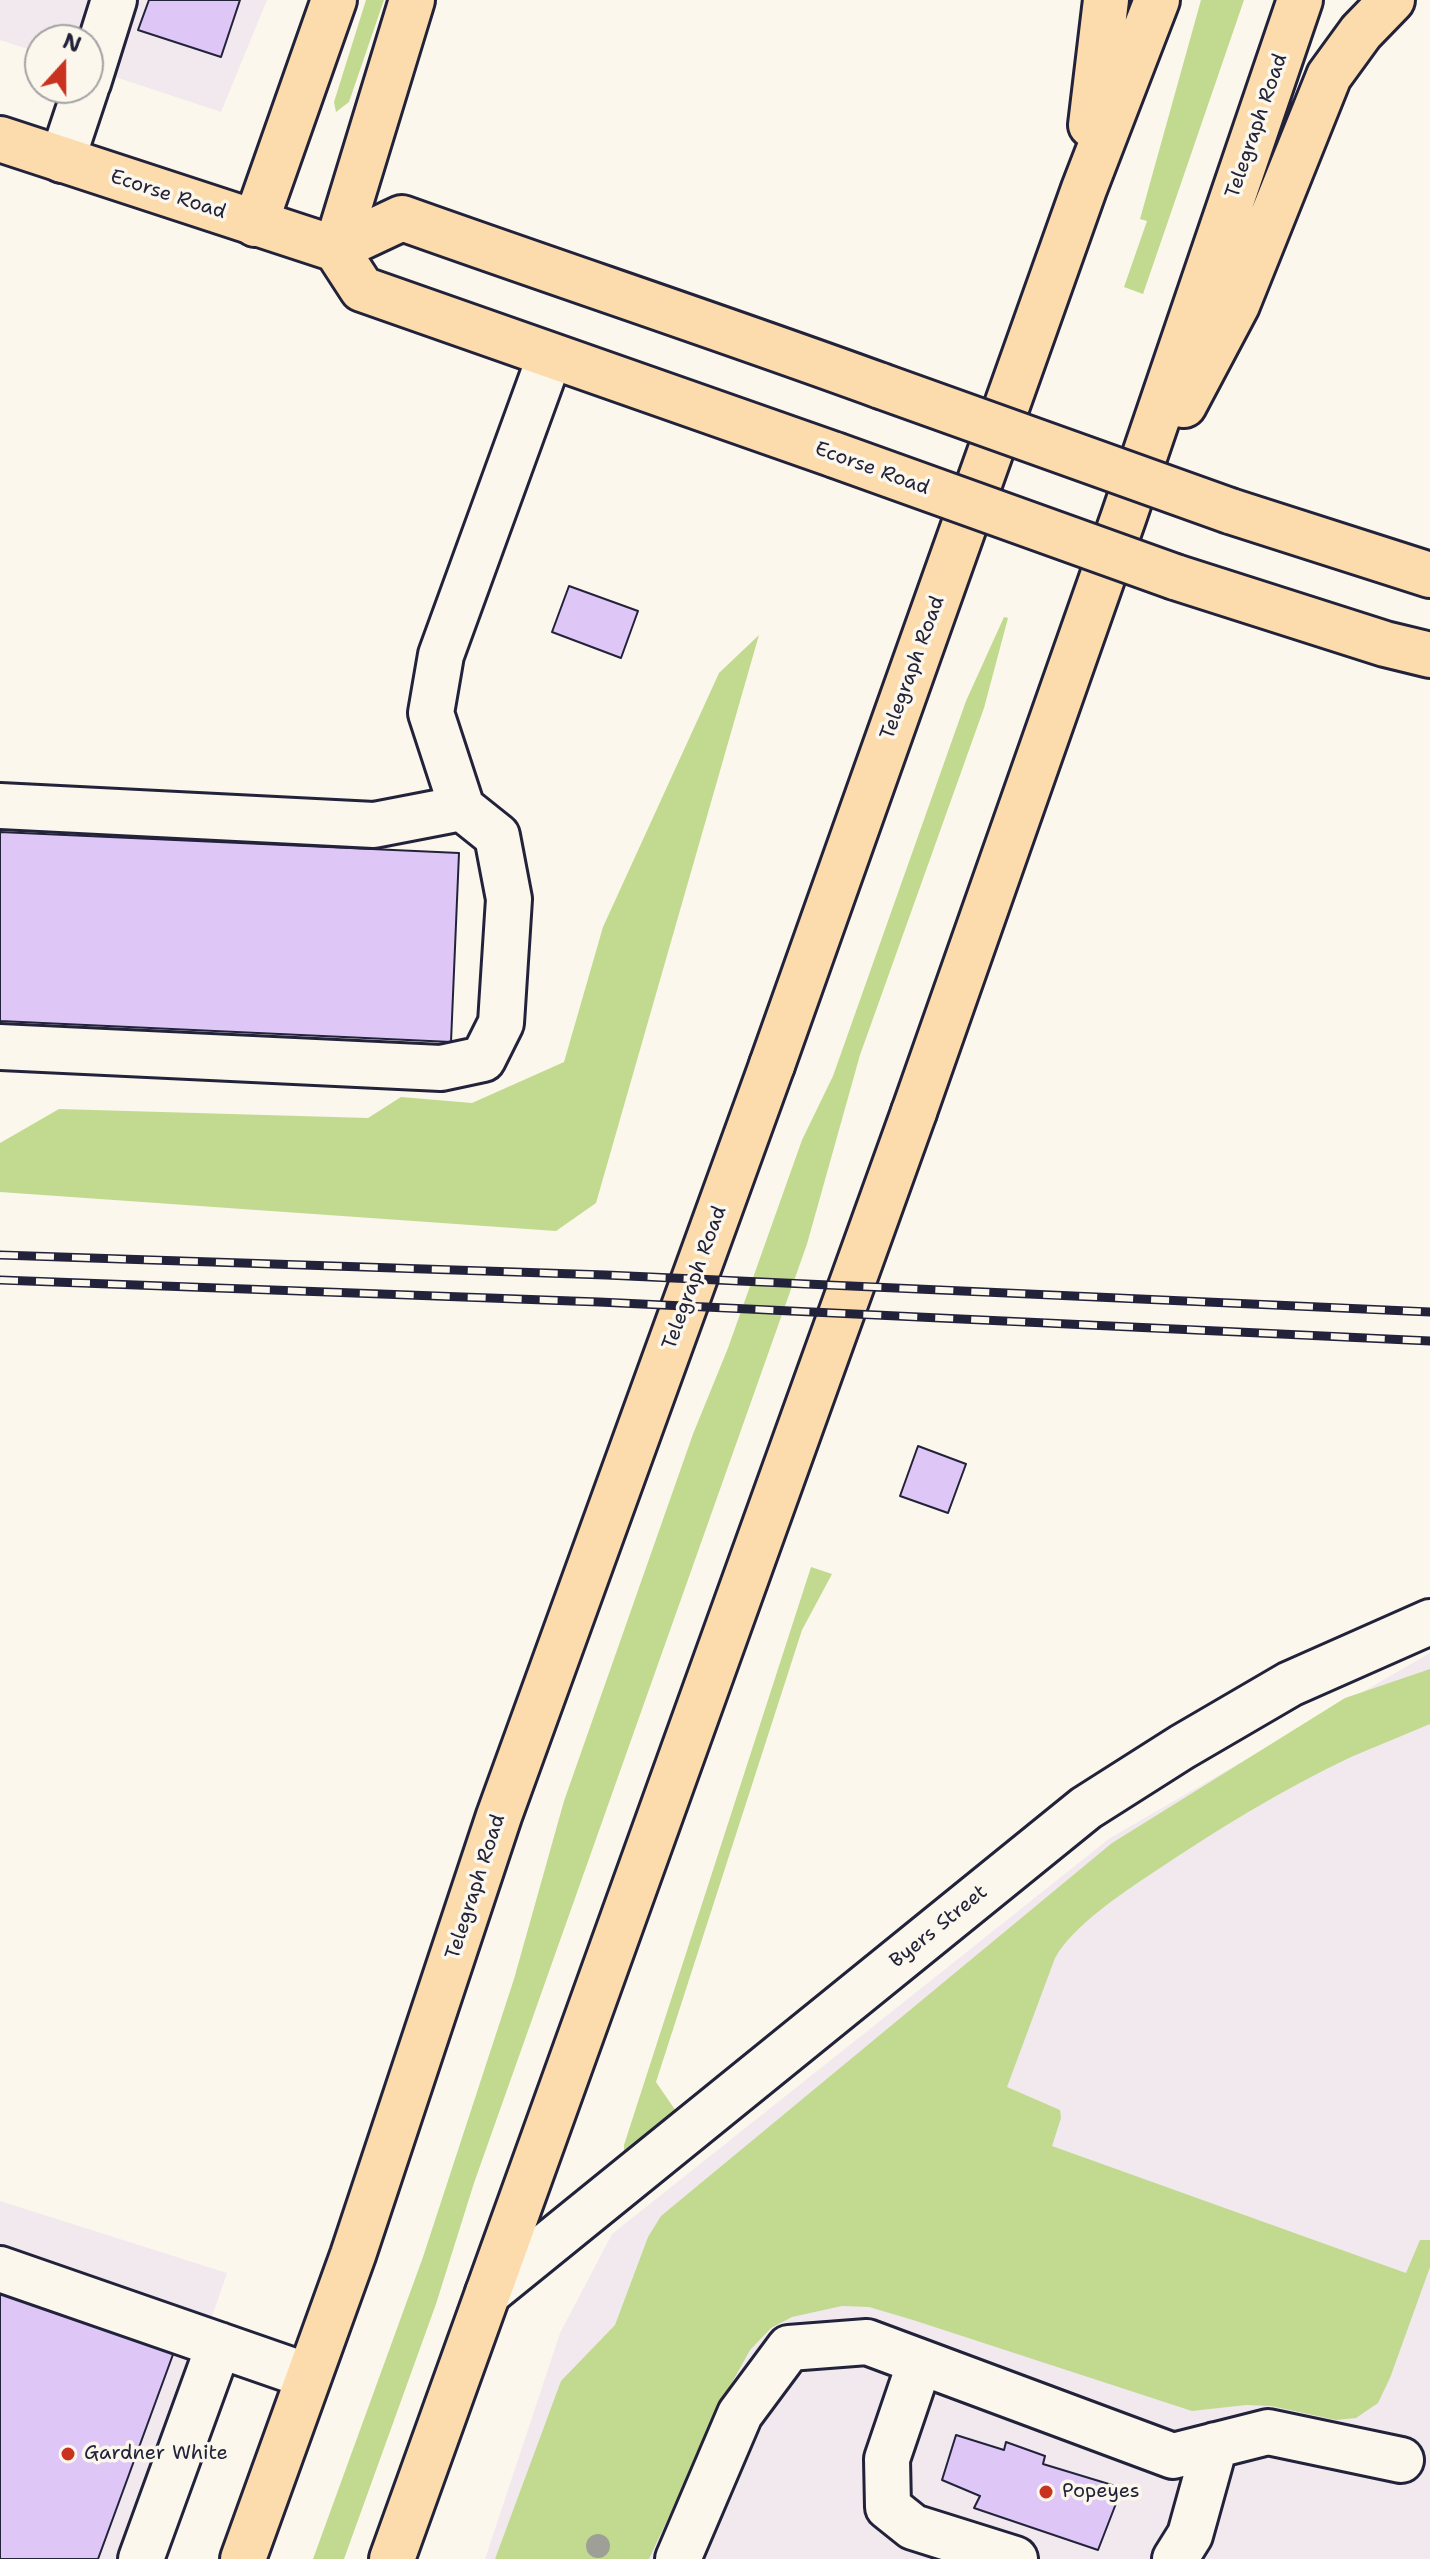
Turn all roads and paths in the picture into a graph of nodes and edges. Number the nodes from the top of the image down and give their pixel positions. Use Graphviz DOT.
graph roads {
  1 [pos="114,0"];
  2 [pos="334,0"];
  3 [pos="412,0"];
  4 [pos="1106,0"];
  5 [pos="1157,0"];
  6 [pos="1300,0"];
  7 [pos="1392,0"];
  8 [pos="104,31"];
  9 [pos="81,104"];
  10 [pos="0,139"];
  11 [pos="62,160"];
  12 [pos="1084,189"];
  13 [pos="255,224"];
  14 [pos="336,249"];
  15 [pos="550,356"];
  16 [pos="1124,516"];
  17 [pos="1430,575"];
  18 [pos="1430,655"];
  19 [pos="0,806"];
  20 [pos="462,808"];
  21 [pos="0,1047"];
  22 [pos="1430,1622"];
  23 [pos="0,2269"];
  24 [pos="488,2293"];
  25 [pos="219,2345"];
  26 [pos="920,2362"];
  27 [pos="308,2376"];
  28 [pos="1215,2445"];
  29 [pos="1401,2460"];
  30 [pos="141,2559"];
  31 [pos="243,2559"];
  32 [pos="392,2559"];
  33 [pos="678,2559"];
  34 [pos="1015,2559"];
  35 [pos="1175,2559"];
  1 -- 8 [label="street"];
  2 -- 13 [label="main road"];
  3 -- 14 [label="main road"];
  4 -- 12 [label="main road"];
  5 -- 12 [label="main road, Telegraph Road"];
  6 -- 16 [label="main road, Telegraph Road"];
  7 -- 16 [label="main road"];
  9 -- 11 [label="street"];
  10 -- 11 [label="main road, Ecorse Road"];
  11 -- 13 [label="main road, Ecorse Road"];
  12 -- 27 [label="main road, Telegraph Road"];
  13 -- 14 [label="main road, Ecorse Road"];
  14 -- 15 [label="main road, Ecorse Road"];
  14 -- 17 [label="main road, bridge"];
  15 -- 18 [label="main road, Ecorse Road, bridge"];
  15 -- 20 [label="street"];
  16 -- 24 [label="main road, Telegraph Road"];
  19 -- 20 [label="street"];
  20 -- 21 [label="street"];
  22 -- 24 [label="street, Byers Street"];
  23 -- 25 [label="street"];
  24 -- 32 [label="main road, Telegraph Road"];
  25 -- 27 [label="street"];
  25 -- 30 [label="street"];
  26 -- 28 [label="street"];
  26 -- 33 [label="street"];
  26 -- 34 [label="street"];
  27 -- 31 [label="main road, Telegraph Road"];
  28 -- 29 [label="street"];
  28 -- 35 [label="street"];
}
